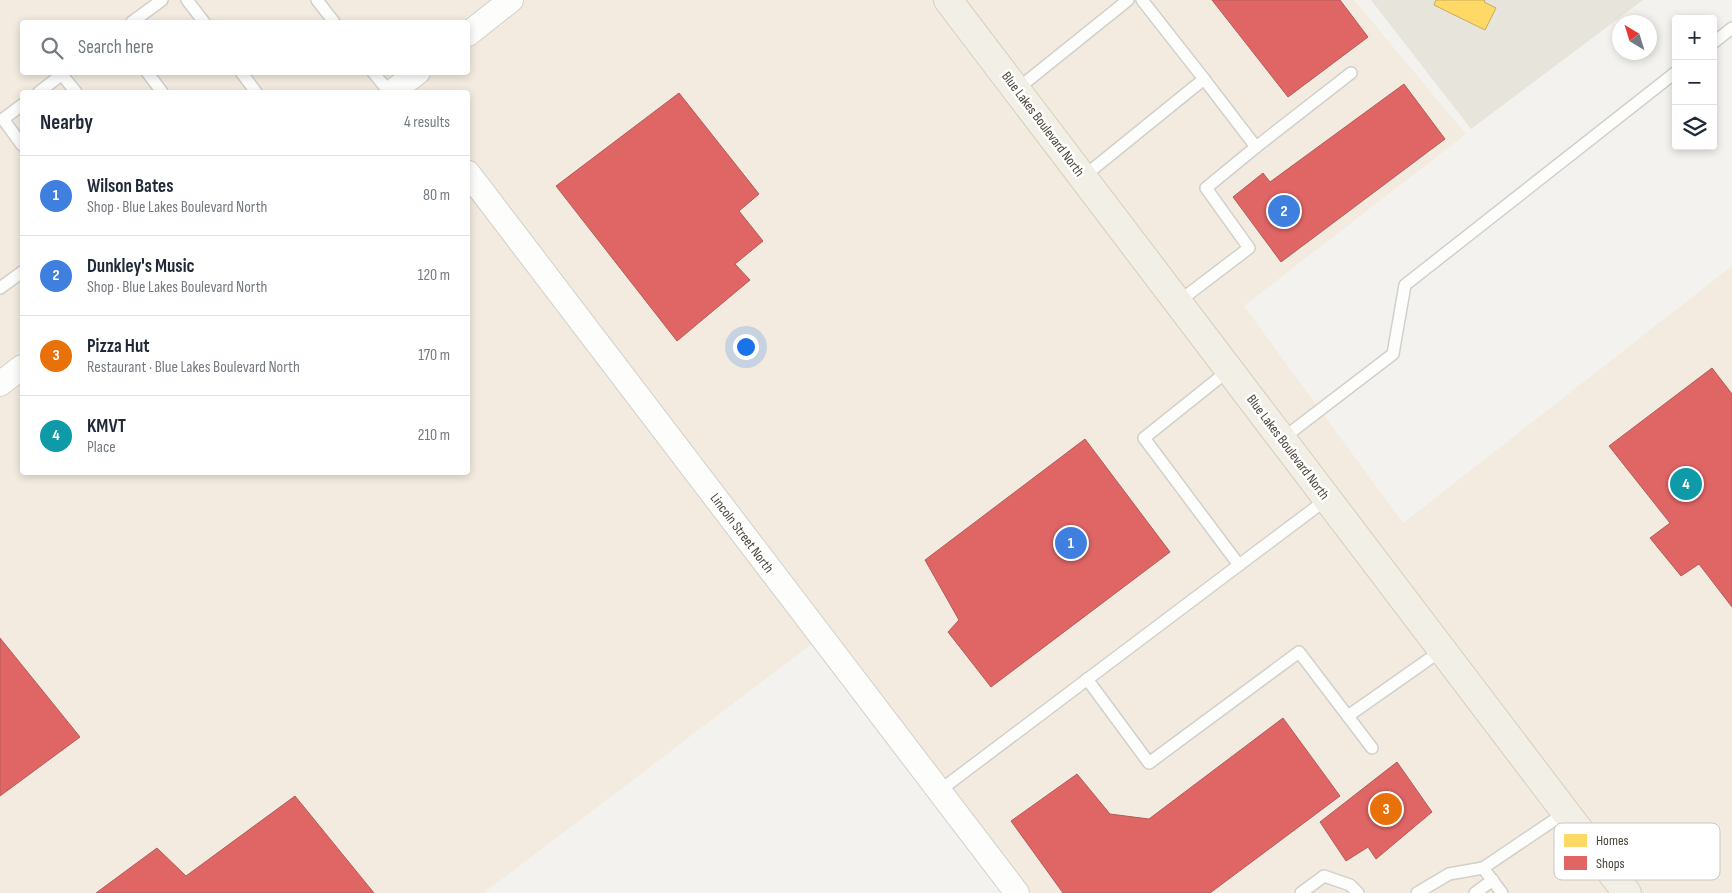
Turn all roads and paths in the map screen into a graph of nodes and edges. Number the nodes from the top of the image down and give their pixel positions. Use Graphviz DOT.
graph roads {
  1 [pos="162,0"];
  2 [pos="187,0"];
  3 [pos="317,0"];
  4 [pos="511,0"];
  5 [pos="948,0"];
  6 [pos="1128,0"];
  7 [pos="1142,0"];
  8 [pos="135,20"];
  9 [pos="202,20"];
  10 [pos="332,20"];
  11 [pos="1732,28"];
  12 [pos="470,32"];
  13 [pos="1717,40"];
  14 [pos="1351,73"];
  15 [pos="63,75"];
  16 [pos="65,75"];
  17 [pos="149,75"];
  18 [pos="243,75"];
  19 [pos="379,75"];
  20 [pos="1672,75"];
  21 [pos="1204,79"];
  22 [pos="401,87"];
  23 [pos="42,90"];
  24 [pos="75,90"];
  25 [pos="160,90"];
  26 [pos="254,90"];
  27 [pos="1016,90"];
  28 [pos="20,106"];
  29 [pos="2,120"];
  30 [pos="20,142"];
  31 [pos="1256,146"];
  32 [pos="470,176"];
  33 [pos="1083,178"];
  34 [pos="20,273"];
  35 [pos="0,288"];
  36 [pos="1178,302"];
  37 [pos="20,369"];
  38 [pos="1230,370"];
  39 [pos="0,384"];
  40 [pos="1282,439"];
  41 [pos="1327,499"];
  42 [pos="1239,565"];
  43 [pos="1442,650"];
  44 [pos="1087,680"];
  45 [pos="1348,716"];
  46 [pos="1372,748"];
  47 [pos="939,791"];
  48 [pos="1566,812"];
  49 [pos="1574,823"];
  50 [pos="1484,868"];
  51 [pos="1492,880"];
  52 [pos="1617,880"];
  53 [pos="1016,893"];
  54 [pos="1301,893"];
  55 [pos="1358,893"];
  56 [pos="1417,893"];
  57 [pos="1474,893"];
  58 [pos="1502,893"];
  59 [pos="1627,893"];
  1 -- 8 [label="lane"];
  2 -- 9 [label="lane"];
  3 -- 10 [label="lane"];
  4 -- 12 [label="street"];
  5 -- 27 [label="main road, Blue Lakes Boulevard North"];
  6 -- 27 [label="lane"];
  7 -- 21 [label="lane"];
  11 -- 13 [label="lane"];
  14 -- 31 [label="lane"];
  15 -- 23 [label="lane"];
  16 -- 24 [label="lane"];
  17 -- 25 [label="lane"];
  18 -- 26 [label="lane"];
  19 -- 22 [label="lane"];
  20 -- 40 [label="lane"];
  21 -- 31 [label="lane"];
  21 -- 33 [label="lane"];
  27 -- 33 [label="main road, Blue Lakes Boulevard North"];
  28 -- 29 [label="lane"];
  29 -- 30 [label="lane"];
  31 -- 36 [label="lane"];
  32 -- 47 [label="street, Lincoln Street North"];
  33 -- 36 [label="main road, Blue Lakes Boulevard North"];
  34 -- 35 [label="lane"];
  36 -- 38 [label="main road, Blue Lakes Boulevard North"];
  37 -- 39 [label="street"];
  38 -- 40 [label="main road, Blue Lakes Boulevard North"];
  38 -- 42 [label="lane"];
  40 -- 41 [label="main road, Blue Lakes Boulevard North"];
  41 -- 42 [label="lane"];
  41 -- 43 [label="main road, Blue Lakes Boulevard North"];
  42 -- 44 [label="lane"];
  43 -- 45 [label="lane"];
  43 -- 48 [label="main road, Blue Lakes Boulevard North"];
  44 -- 45 [label="lane"];
  44 -- 47 [label="lane"];
  45 -- 46 [label="lane"];
  47 -- 53 [label="street, Lincoln Street North"];
  48 -- 49 [label="main road, Blue Lakes Boulevard North"];
  48 -- 50 [label="lane"];
  50 -- 51 [label="lane"];
  50 -- 56 [label="lane"];
  51 -- 57 [label="lane"];
  51 -- 58 [label="lane"];
  52 -- 59 [label="main road, Blue Lakes Boulevard North"];
  54 -- 55 [label="lane"];
}
